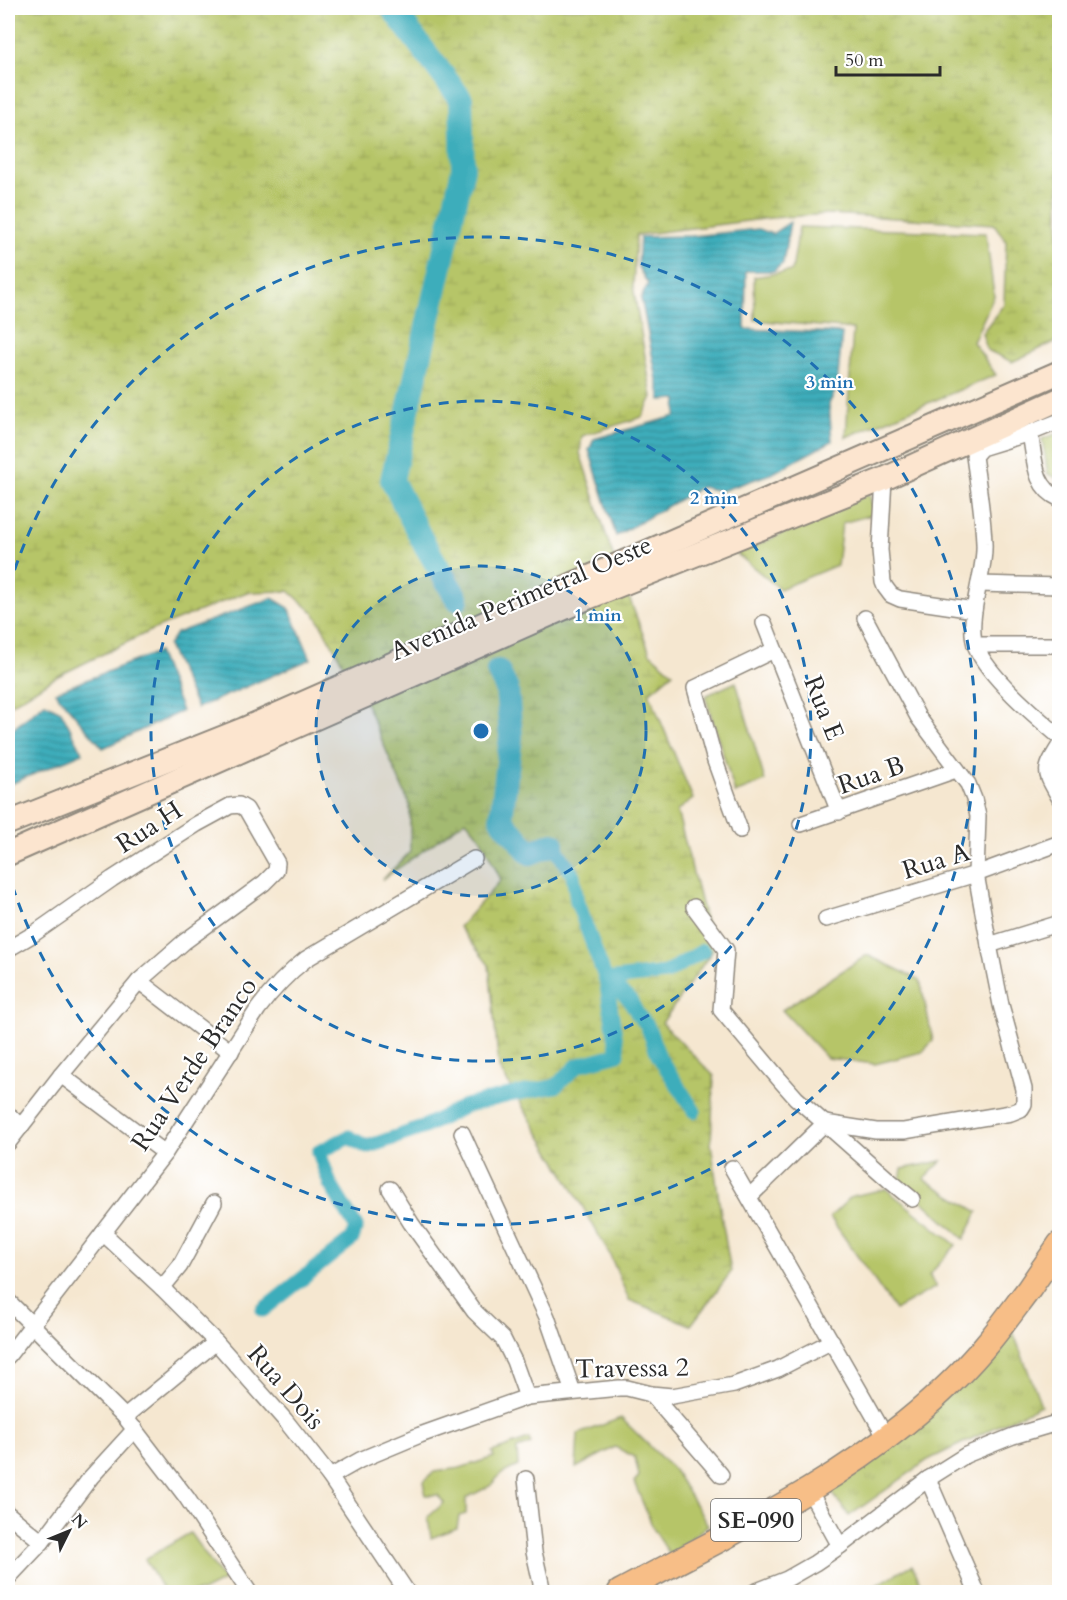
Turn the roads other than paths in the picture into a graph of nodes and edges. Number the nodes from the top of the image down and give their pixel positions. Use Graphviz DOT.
graph roads {
  1 [pos="1059,372"];
  2 [pos="1059,399"];
  3 [pos="1059,421"];
  4 [pos="1030,433"];
  5 [pos="884,478"];
  6 [pos="1059,499"];
  7 [pos="979,584"];
  8 [pos="1059,586"];
  9 [pos="974,610"];
  10 [pos="865,618"];
  11 [pos="764,622"];
  12 [pos="975,645"];
  13 [pos="1059,645"];
  14 [pos="774,650"];
  15 [pos="1059,737"];
  16 [pos="1059,745"];
  17 [pos="956,770"];
  18 [pos="1059,799"];
  19 [pos="839,812"];
  20 [pos="8,823"];
  21 [pos="801,824"];
  22 [pos="740,830"];
  23 [pos="1059,843"];
  24 [pos="8,854"];
  25 [pos="474,859"];
  26 [pos="976,874"];
  27 [pos="694,907"];
  28 [pos="825,920"];
  29 [pos="1059,923"];
  30 [pos="989,945"];
  31 [pos="8,949"];
  32 [pos="139,981"];
  33 [pos="231,1052"];
  34 [pos="61,1075"];
  35 [pos="8,1114"];
  36 [pos="825,1123"];
  37 [pos="21,1127"];
  38 [pos="462,1133"];
  39 [pos="8,1143"];
  40 [pos="165,1153"];
  41 [pos="732,1167"];
  42 [pos="390,1189"];
  43 [pos="749,1197"];
  44 [pos="912,1199"];
  45 [pos="214,1203"];
  46 [pos="103,1233"];
  47 [pos="1059,1244"];
  48 [pos="162,1288"];
  49 [pos="8,1301"];
  50 [pos="32,1326"];
  51 [pos="832,1341"];
  52 [pos="216,1342"];
  53 [pos="8,1356"];
  54 [pos="573,1392"];
  55 [pos="651,1394"];
  56 [pos="527,1397"];
  57 [pos="130,1423"];
  58 [pos="1058,1427"];
  59 [pos="886,1437"];
  60 [pos="720,1475"];
  61 [pos="330,1477"];
  62 [pos="526,1479"];
  63 [pos="928,1479"];
  64 [pos="809,1490"];
  65 [pos="8,1514"];
  66 [pos="42,1542"];
  67 [pos="840,1546"];
  68 [pos="8,1578"];
  69 [pos="249,1593"];
  70 [pos="407,1593"];
  71 [pos="543,1593"];
  72 [pos="620,1593"];
  73 [pos="753,1593"];
  74 [pos="977,1593"];
  1 -- 20 [label="main road, Avenida Perimetral Oeste"];
  2 -- 5 [label="main road, Avenida Perimetral Oeste"];
  3 -- 4 [label="street"];
  4 -- 6 [label="street"];
  4 -- 7 [label="street"];
  5 -- 9 [label="street"];
  5 -- 24 [label="main road, Avenida Perimetral Oeste"];
  7 -- 8 [label="street"];
  7 -- 9 [label="street"];
  9 -- 12 [label="street"];
  10 -- 17 [label="street"];
  11 -- 14 [label="street, Rua E"];
  12 -- 13 [label="street"];
  12 -- 15 [label="street"];
  14 -- 19 [label="street, Rua E"];
  14 -- 22 [label="street"];
  16 -- 18 [label="street"];
  17 -- 19 [label="street, Rua B"];
  17 -- 26 [label="street"];
  19 -- 21 [label="street, Rua B"];
  23 -- 26 [label="street, Rua A"];
  25 -- 33 [label="street, Rua Verde Branco"];
  26 -- 28 [label="street, Rua A"];
  26 -- 30 [label="street"];
  27 -- 36 [label="street"];
  29 -- 30 [label="street"];
  30 -- 36 [label="street"];
  31 -- 32 [label="street, Rua H"];
  32 -- 33 [label="street"];
  32 -- 34 [label="street"];
  33 -- 40 [label="street, Rua Verde Branco"];
  34 -- 37 [label="street"];
  34 -- 40 [label="street"];
  35 -- 37 [label="street"];
  36 -- 43 [label="street"];
  36 -- 44 [label="street"];
  37 -- 39 [label="street"];
  38 -- 54 [label="street"];
  40 -- 46 [label="street, Rua Verde Branco"];
  41 -- 43 [label="street"];
  42 -- 56 [label="street"];
  43 -- 51 [label="street"];
  45 -- 48 [label="street"];
  46 -- 48 [label="street, Rua Dois"];
  46 -- 50 [label="street, Rua Verde Branco"];
  47 -- 59 [label="main road, SE-090"];
  48 -- 52 [label="street, Rua Dois"];
  49 -- 50 [label="street"];
  50 -- 53 [label="street, Rua Verde Branco"];
  50 -- 57 [label="street"];
  51 -- 55 [label="street, Travessa 2"];
  51 -- 59 [label="street"];
  52 -- 57 [label="street"];
  52 -- 61 [label="street, Rua Dois"];
  54 -- 55 [label="street, Travessa 2"];
  54 -- 56 [label="street, Travessa 2"];
  55 -- 60 [label="street"];
  56 -- 61 [label="street, Travessa 2"];
  57 -- 66 [label="street"];
  57 -- 69 [label="street"];
  58 -- 63 [label="street"];
  59 -- 64 [label="main road, SE-090"];
  61 -- 70 [label="street, Rua Dois"];
  62 -- 71 [label="street"];
  63 -- 67 [label="street"];
  63 -- 74 [label="street"];
  64 -- 67 [label="street"];
  64 -- 72 [label="main road, SE-090"];
  65 -- 66 [label="street"];
  66 -- 68 [label="street"];
  67 -- 73 [label="street"];
}
